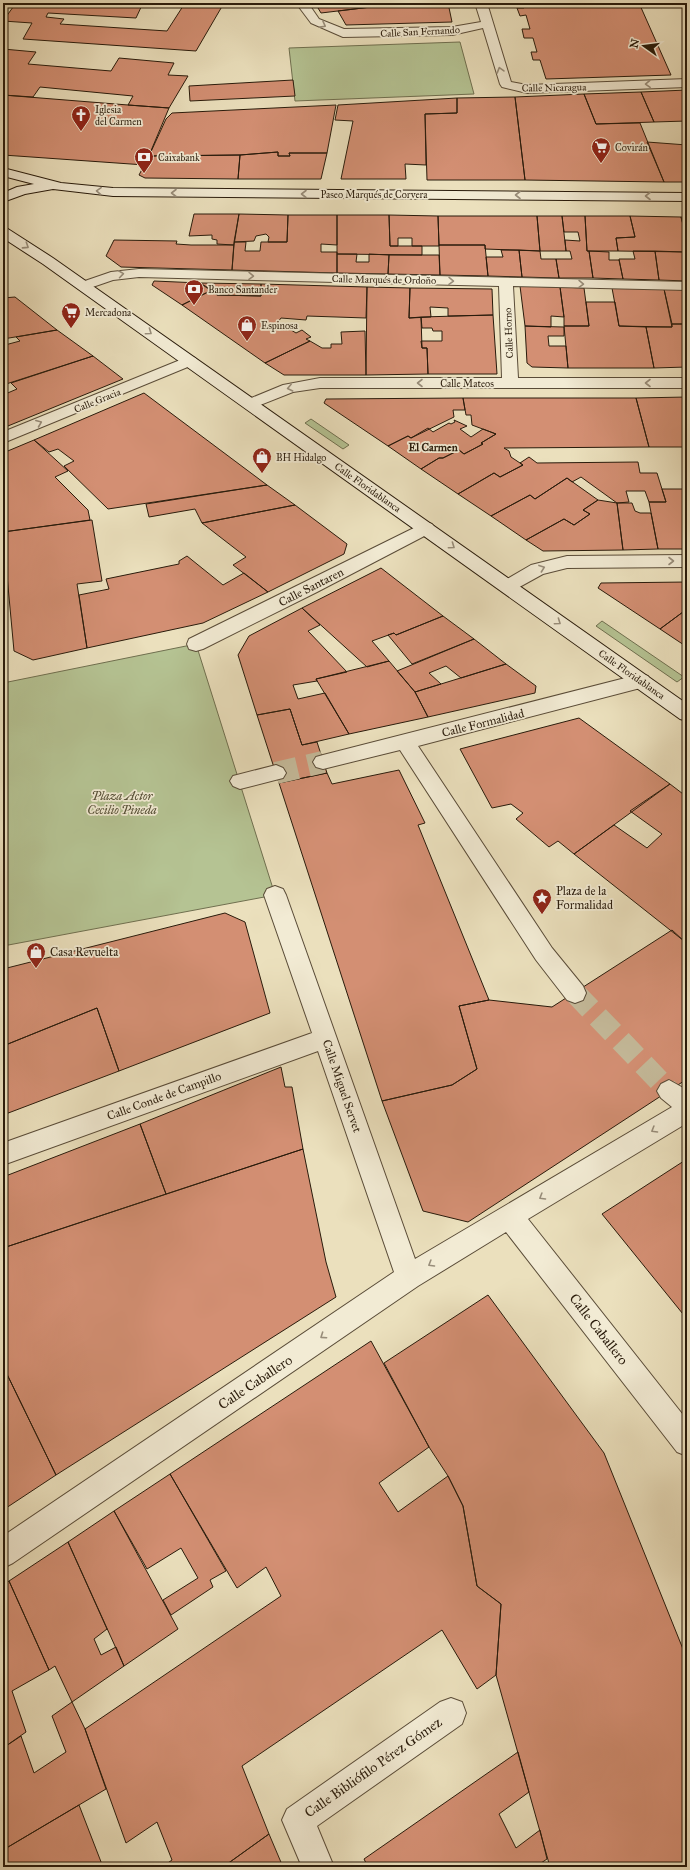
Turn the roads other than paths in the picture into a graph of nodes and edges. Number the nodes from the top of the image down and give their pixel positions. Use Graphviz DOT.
graph roads {
  1 [pos="302,3"];
  2 [pos="481,3"];
  3 [pos="487,24"];
  4 [pos="687,83"];
  5 [pos="3,172"];
  6 [pos="61,187"];
  7 [pos="687,196"];
  8 [pos="3,198"];
  9 [pos="3,232"];
  10 [pos="506,282"];
  11 [pos="84,286"];
  12 [pos="687,286"];
  13 [pos="190,361"];
  14 [pos="687,383"];
  15 [pos="510,384"];
  16 [pos="250,404"];
  17 [pos="3,438"];
  18 [pos="426,528"];
  19 [pos="687,560"];
  20 [pos="508,586"];
  21 [pos="196,644"];
  22 [pos="642,681"];
  23 [pos="687,714"];
  24 [pos="405,742"];
  25 [pos="323,762"];
  26 [pos="276,773"];
  27 [pos="240,781"];
  28 [pos="275,895"];
  29 [pos="575,992"];
  30 [pos="325,1038"];
  31 [pos="687,1110"];
  32 [pos="3,1154"];
  33 [pos="510,1217"];
  34 [pos="409,1277"];
  35 [pos="687,1442"];
  36 [pos="3,1553"];
  37 [pos="451,1713"];
  38 [pos="318,1867"];
  1 -- 3 [label="street, Calle San Fernando, one-way"];
  2 -- 3 [label="street, Calle Nicaragua"];
  4 -- 3 [label="street, Calle Nicaragua, one-way"];
  5 -- 6 [label="street"];
  7 -- 6 [label="street, Paseo Marqués de Corvera, one-way"];
  6 -- 8 [label="street"];
  9 -- 11 [label="street, Calle Floridablanca, one-way"];
  11 -- 10 [label="street, Calle Marqués de Ordoño, one-way"];
  10 -- 12 [label="street, Calle Marqués de Ordoño, one-way"];
  10 -- 15 [label="street, Calle Horno"];
  11 -- 13 [label="street, Calle Floridablanca, one-way"];
  13 -- 16 [label="street, Calle Floridablanca"];
  17 -- 13 [label="street, Calle Gracia, one-way"];
  14 -- 15 [label="street, Calle Mateos, one-way"];
  15 -- 16 [label="street, Calle Mateos, one-way"];
  16 -- 18 [label="street, Calle Floridablanca"];
  18 -- 20 [label="street, Calle Floridablanca, one-way"];
  18 -- 21 [label="street, Calle Santaren"];
  20 -- 19 [label="street, one-way"];
  20 -- 22 [label="street, Calle Floridablanca, one-way"];
  22 -- 23 [label="street, Calle Floridablanca"];
  22 -- 24 [label="street, Calle Formalidad"];
  24 -- 25 [label="street, Calle Formalidad"];
  24 -- 29 [label="street"];
  26 -- 27 [label="street"];
  28 -- 30 [label="street, Calle Miguel Servet"];
  30 -- 32 [label="street, Calle Conde de Campillo"];
  30 -- 34 [label="street, Calle Miguel Servet"];
  31 -- 33 [label="street, Calle Caballero, one-way"];
  33 -- 34 [label="street, Calle Caballero, one-way"];
  33 -- 35 [label="street, Calle Caballero"];
  34 -- 36 [label="street, Calle Caballero, one-way"];
  37 -- 38 [label="street, Calle Bibliófilo Pérez Gómez"];
}
